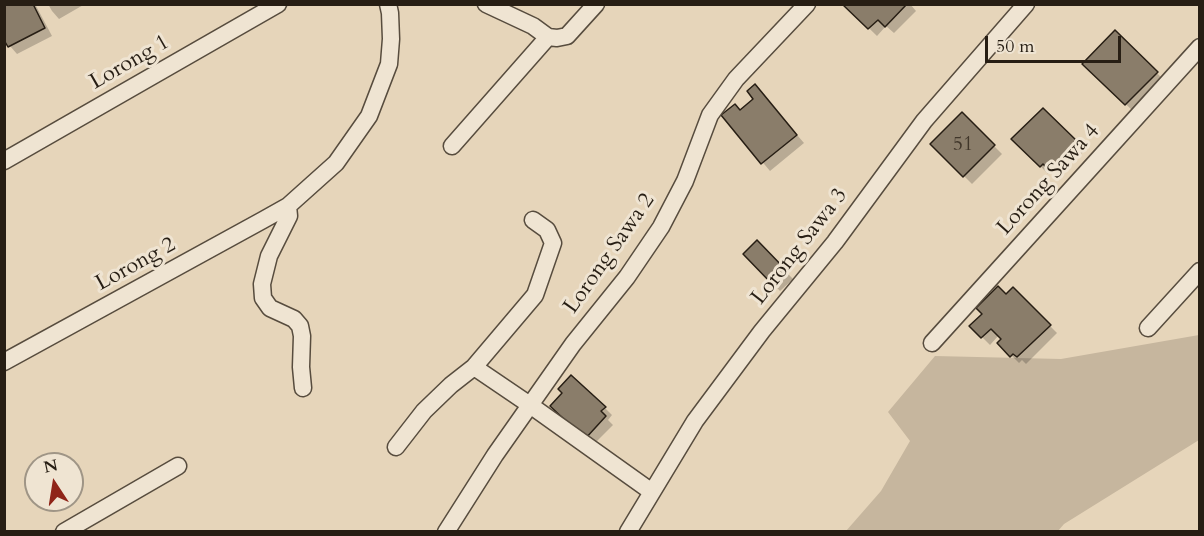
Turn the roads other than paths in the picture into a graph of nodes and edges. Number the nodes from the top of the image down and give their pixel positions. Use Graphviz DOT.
graph roads {
  1 [pos="278,4"];
  2 [pos="388,4"];
  3 [pos="596,4"];
  4 [pos="807,4"];
  5 [pos="1026,4"];
  6 [pos="495,6"];
  7 [pos="548,37"];
  8 [pos="1200,47"];
  9 [pos="452,146"];
  10 [pos="4,161"];
  11 [pos="288,206"];
  12 [pos="533,220"];
  13 [pos="1200,271"];
  14 [pos="1148,328"];
  15 [pos="932,343"];
  16 [pos="4,362"];
  17 [pos="474,367"];
  18 [pos="303,388"];
  19 [pos="531,405"];
  20 [pos="396,447"];
  21 [pos="178,466"];
  22 [pos="652,492"];
  23 [pos="64,531"];
  24 [pos="446,531"];
  25 [pos="628,531"];
  1 -- 10 [label="street, Lorong 1"];
  2 -- 11 [label="street, Lorong 2"];
  3 -- 7 [label="street"];
  4 -- 19 [label="street, Lorong Sawa 2"];
  5 -- 22 [label="street, Lorong Sawa 3"];
  6 -- 7 [label="street"];
  7 -- 9 [label="street"];
  8 -- 15 [label="street, Lorong Sawa 4"];
  11 -- 16 [label="street, Lorong 2"];
  11 -- 18 [label="street"];
  12 -- 17 [label="street"];
  13 -- 14 [label="street"];
  17 -- 19 [label="street"];
  17 -- 20 [label="street"];
  19 -- 22 [label="street"];
  19 -- 24 [label="street, Lorong Sawa 2"];
  21 -- 23 [label="street"];
  22 -- 25 [label="street, Lorong Sawa 3"];
}
